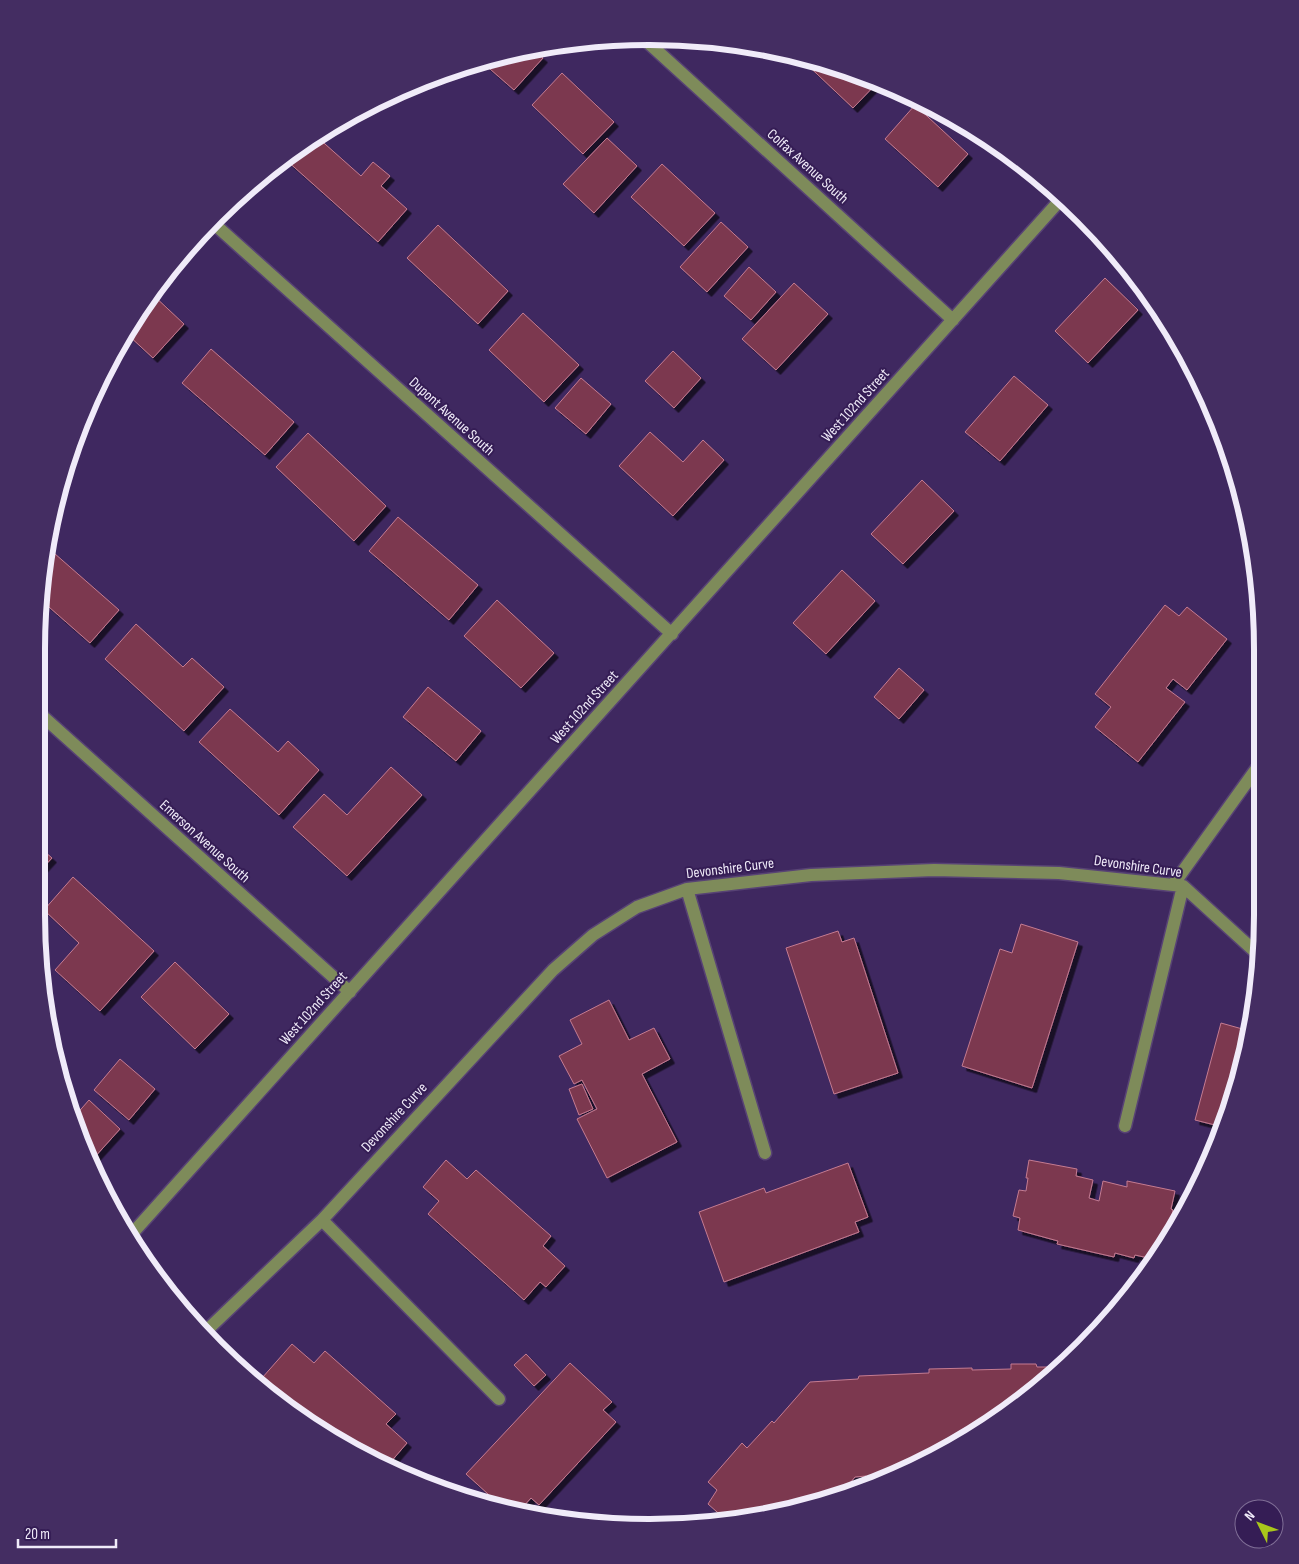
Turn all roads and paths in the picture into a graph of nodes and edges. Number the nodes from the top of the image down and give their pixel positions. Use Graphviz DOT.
graph roads {
  1 [pos="651,45"];
  2 [pos="1057,203"];
  3 [pos="218,227"];
  4 [pos="953,320"];
  5 [pos="672,634"];
  6 [pos="45,718"];
  7 [pos="1254,773"];
  8 [pos="1178,885"];
  9 [pos="687,889"];
  10 [pos="1253,950"];
  11 [pos="350,992"];
  12 [pos="1125,1126"];
  13 [pos="765,1153"];
  14 [pos="322,1220"];
  15 [pos="135,1231"];
  16 [pos="209,1328"];
  17 [pos="499,1399"];
  1 -- 4 [label="street, Colfax Avenue South"];
  2 -- 4 [label="street, West 102nd Street"];
  3 -- 5 [label="street, Dupont Avenue South"];
  4 -- 5 [label="street, West 102nd Street"];
  5 -- 11 [label="street, West 102nd Street"];
  6 -- 11 [label="street, Emerson Avenue South"];
  7 -- 8 [label="street"];
  8 -- 9 [label="street, Devonshire Curve"];
  8 -- 10 [label="street, Devonshire Curve"];
  8 -- 12 [label="street"];
  9 -- 13 [label="street"];
  9 -- 14 [label="street, Devonshire Curve"];
  11 -- 15 [label="street, West 102nd Street"];
  14 -- 16 [label="street, Devonshire Curve"];
  14 -- 17 [label="street"];
}
